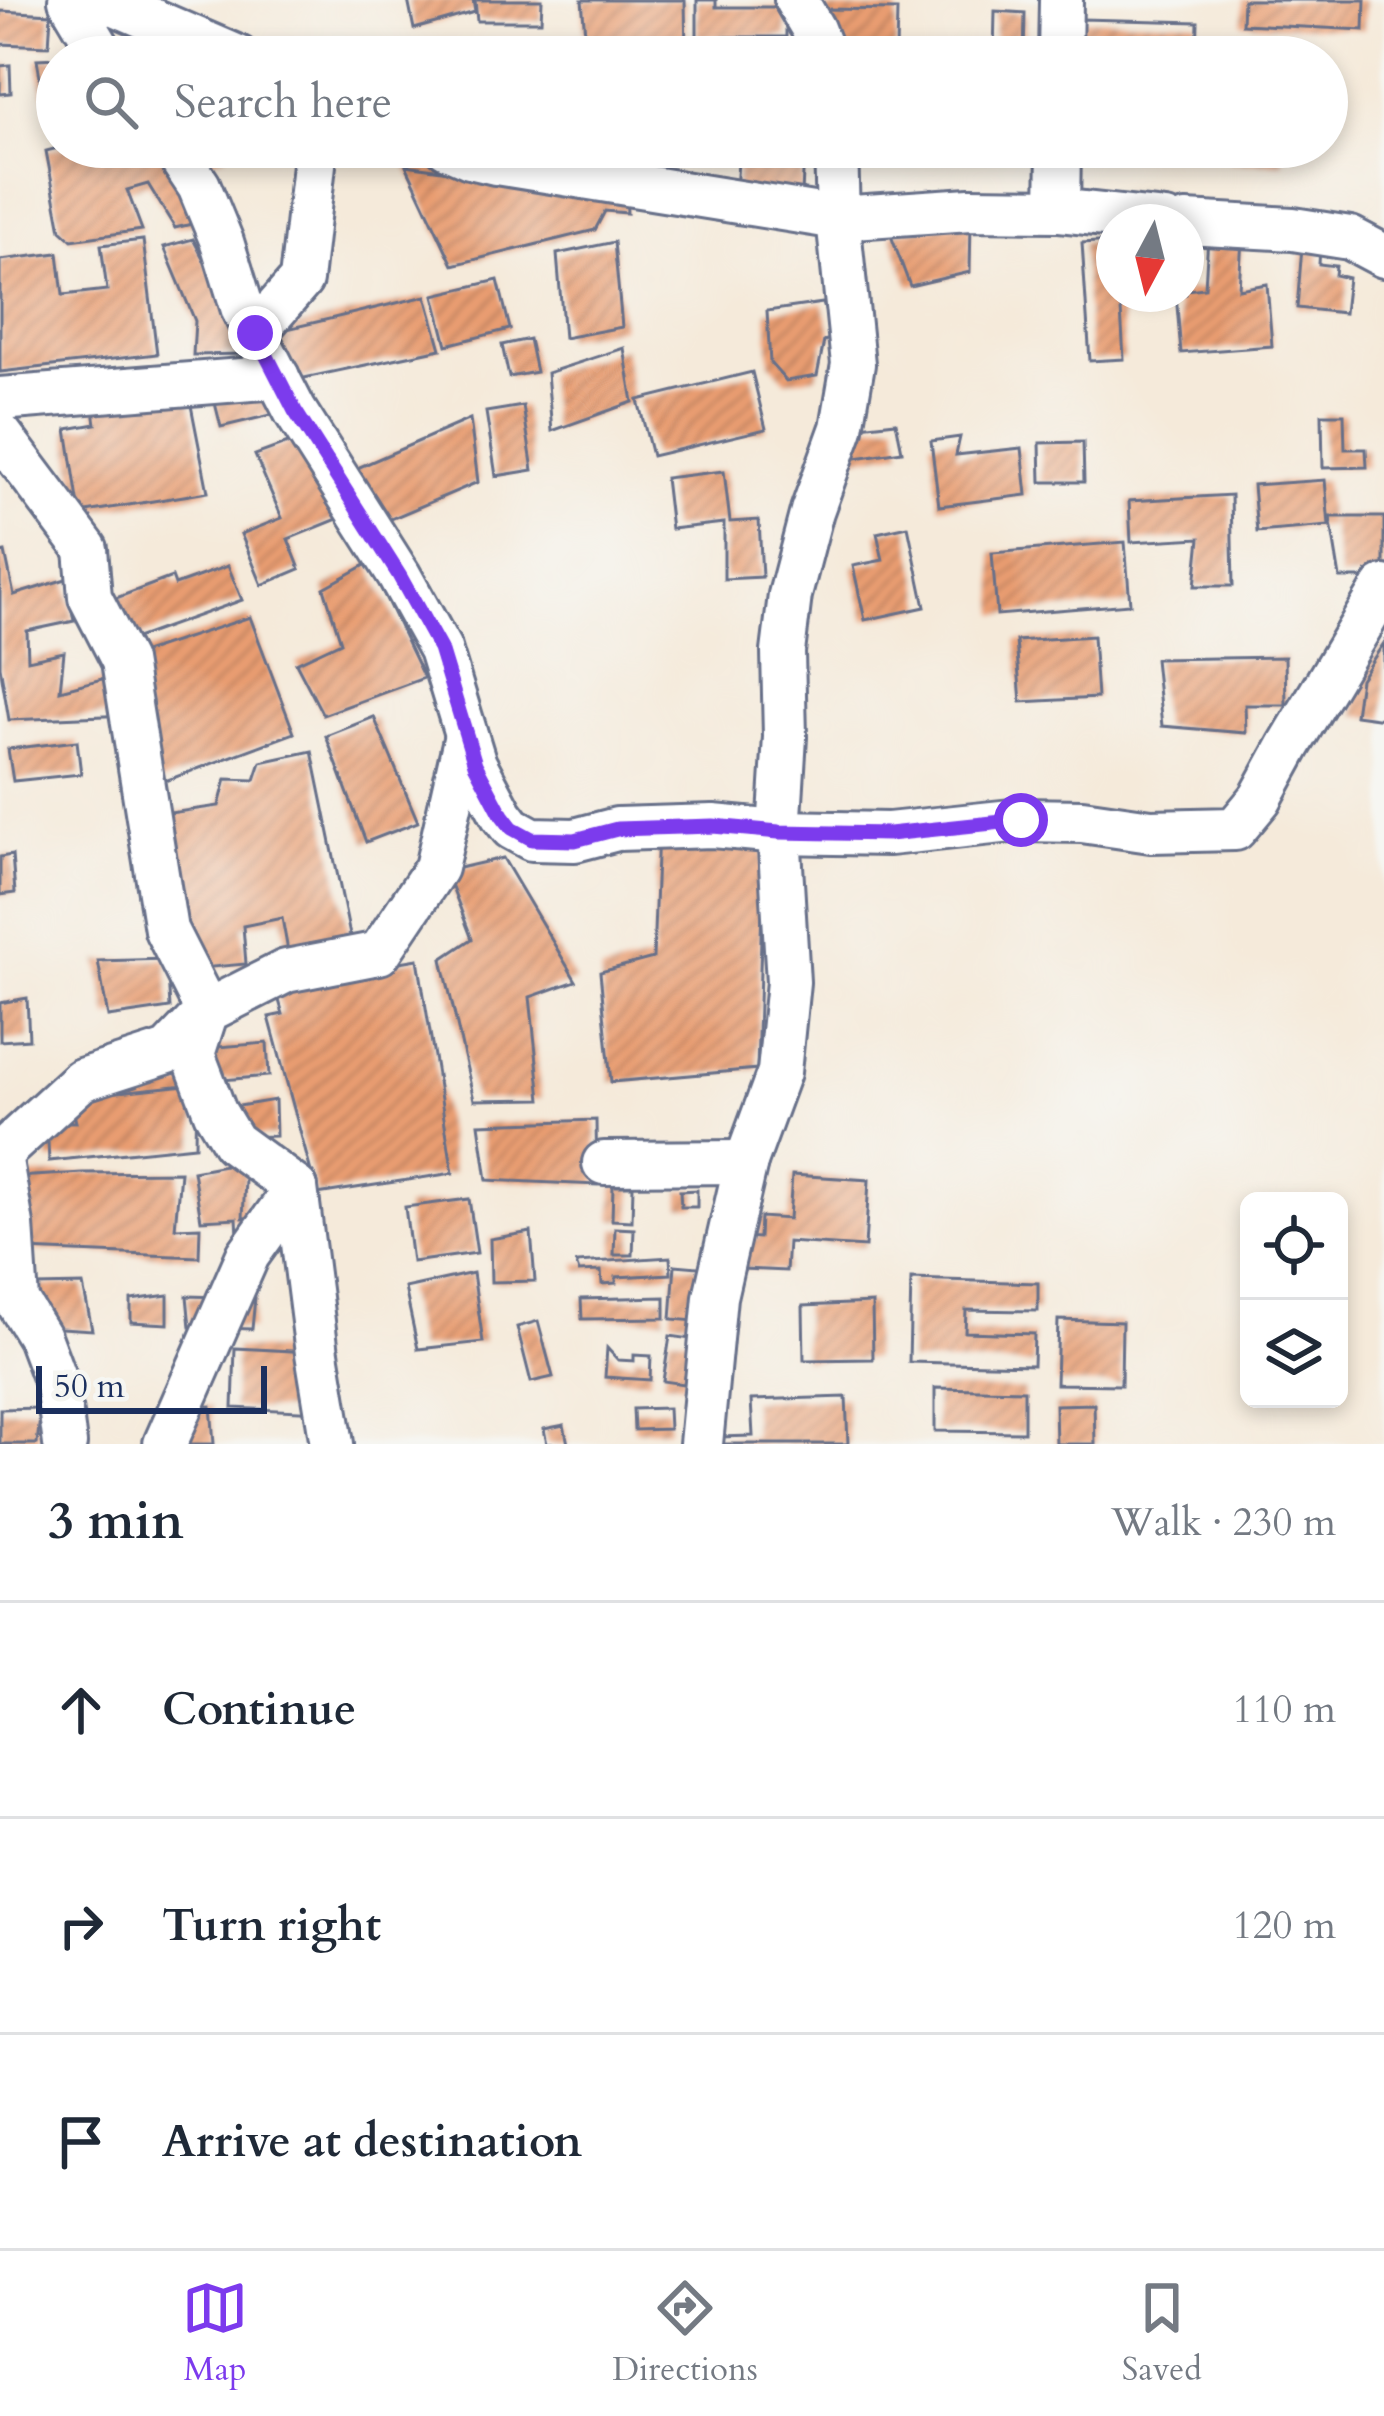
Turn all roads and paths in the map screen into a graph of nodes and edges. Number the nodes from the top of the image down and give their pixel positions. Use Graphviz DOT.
graph roads {
  1 [pos="70,0"];
  2 [pos="106,0"];
  3 [pos="796,0"];
  4 [pos="1061,0"];
  5 [pos="91,36"];
  6 [pos="189,36"];
  7 [pos="816,36"];
  8 [pos="1060,36"];
  9 [pos="187,168"];
  10 [pos="314,168"];
  11 [pos="521,168"];
  12 [pos="837,168"];
  13 [pos="1059,168"];
  14 [pos="1058,210"];
  15 [pos="1096,214"];
  16 [pos="838,218"];
  17 [pos="1204,224"];
  18 [pos="1384,256"];
  19 [pos="255,333"];
  20 [pos="278,377"];
  21 [pos="0,399"];
  22 [pos="0,434"];
  23 [pos="1384,587"];
  24 [pos="466,736"];
  25 [pos="779,832"];
  26 [pos="207,1012"];
  27 [pos="0,1154"];
  28 [pos="746,1162"];
  29 [pos="604,1163"];
  30 [pos="296,1188"];
  31 [pos="9,1307"];
  32 [pos="65,1444"];
  33 [pos="165,1444"];
  34 [pos="332,1444"];
  35 [pos="701,1444"];
  1 -- 5 [label="street"];
  2 -- 6 [label="street"];
  3 -- 7 [label="street"];
  4 -- 8 [label="street"];
  9 -- 19 [label="street"];
  10 -- 19 [label="street"];
  11 -- 16 [label="street"];
  12 -- 16 [label="street"];
  13 -- 14 [label="street"];
  14 -- 15 [label="street"];
  14 -- 16 [label="street"];
  16 -- 25 [label="street"];
  17 -- 18 [label="street"];
  19 -- 20 [label="street"];
  20 -- 21 [label="street"];
  20 -- 24 [label="street"];
  22 -- 26 [label="street"];
  23 -- 25 [label="street"];
  24 -- 25 [label="street"];
  24 -- 26 [label="street"];
  25 -- 28 [label="street"];
  26 -- 27 [label="street"];
  26 -- 30 [label="street"];
  27 -- 31 [label="street"];
  28 -- 29 [label="street"];
  28 -- 35 [label="street"];
  30 -- 33 [label="street"];
  30 -- 34 [label="street"];
  31 -- 32 [label="street"];
}
